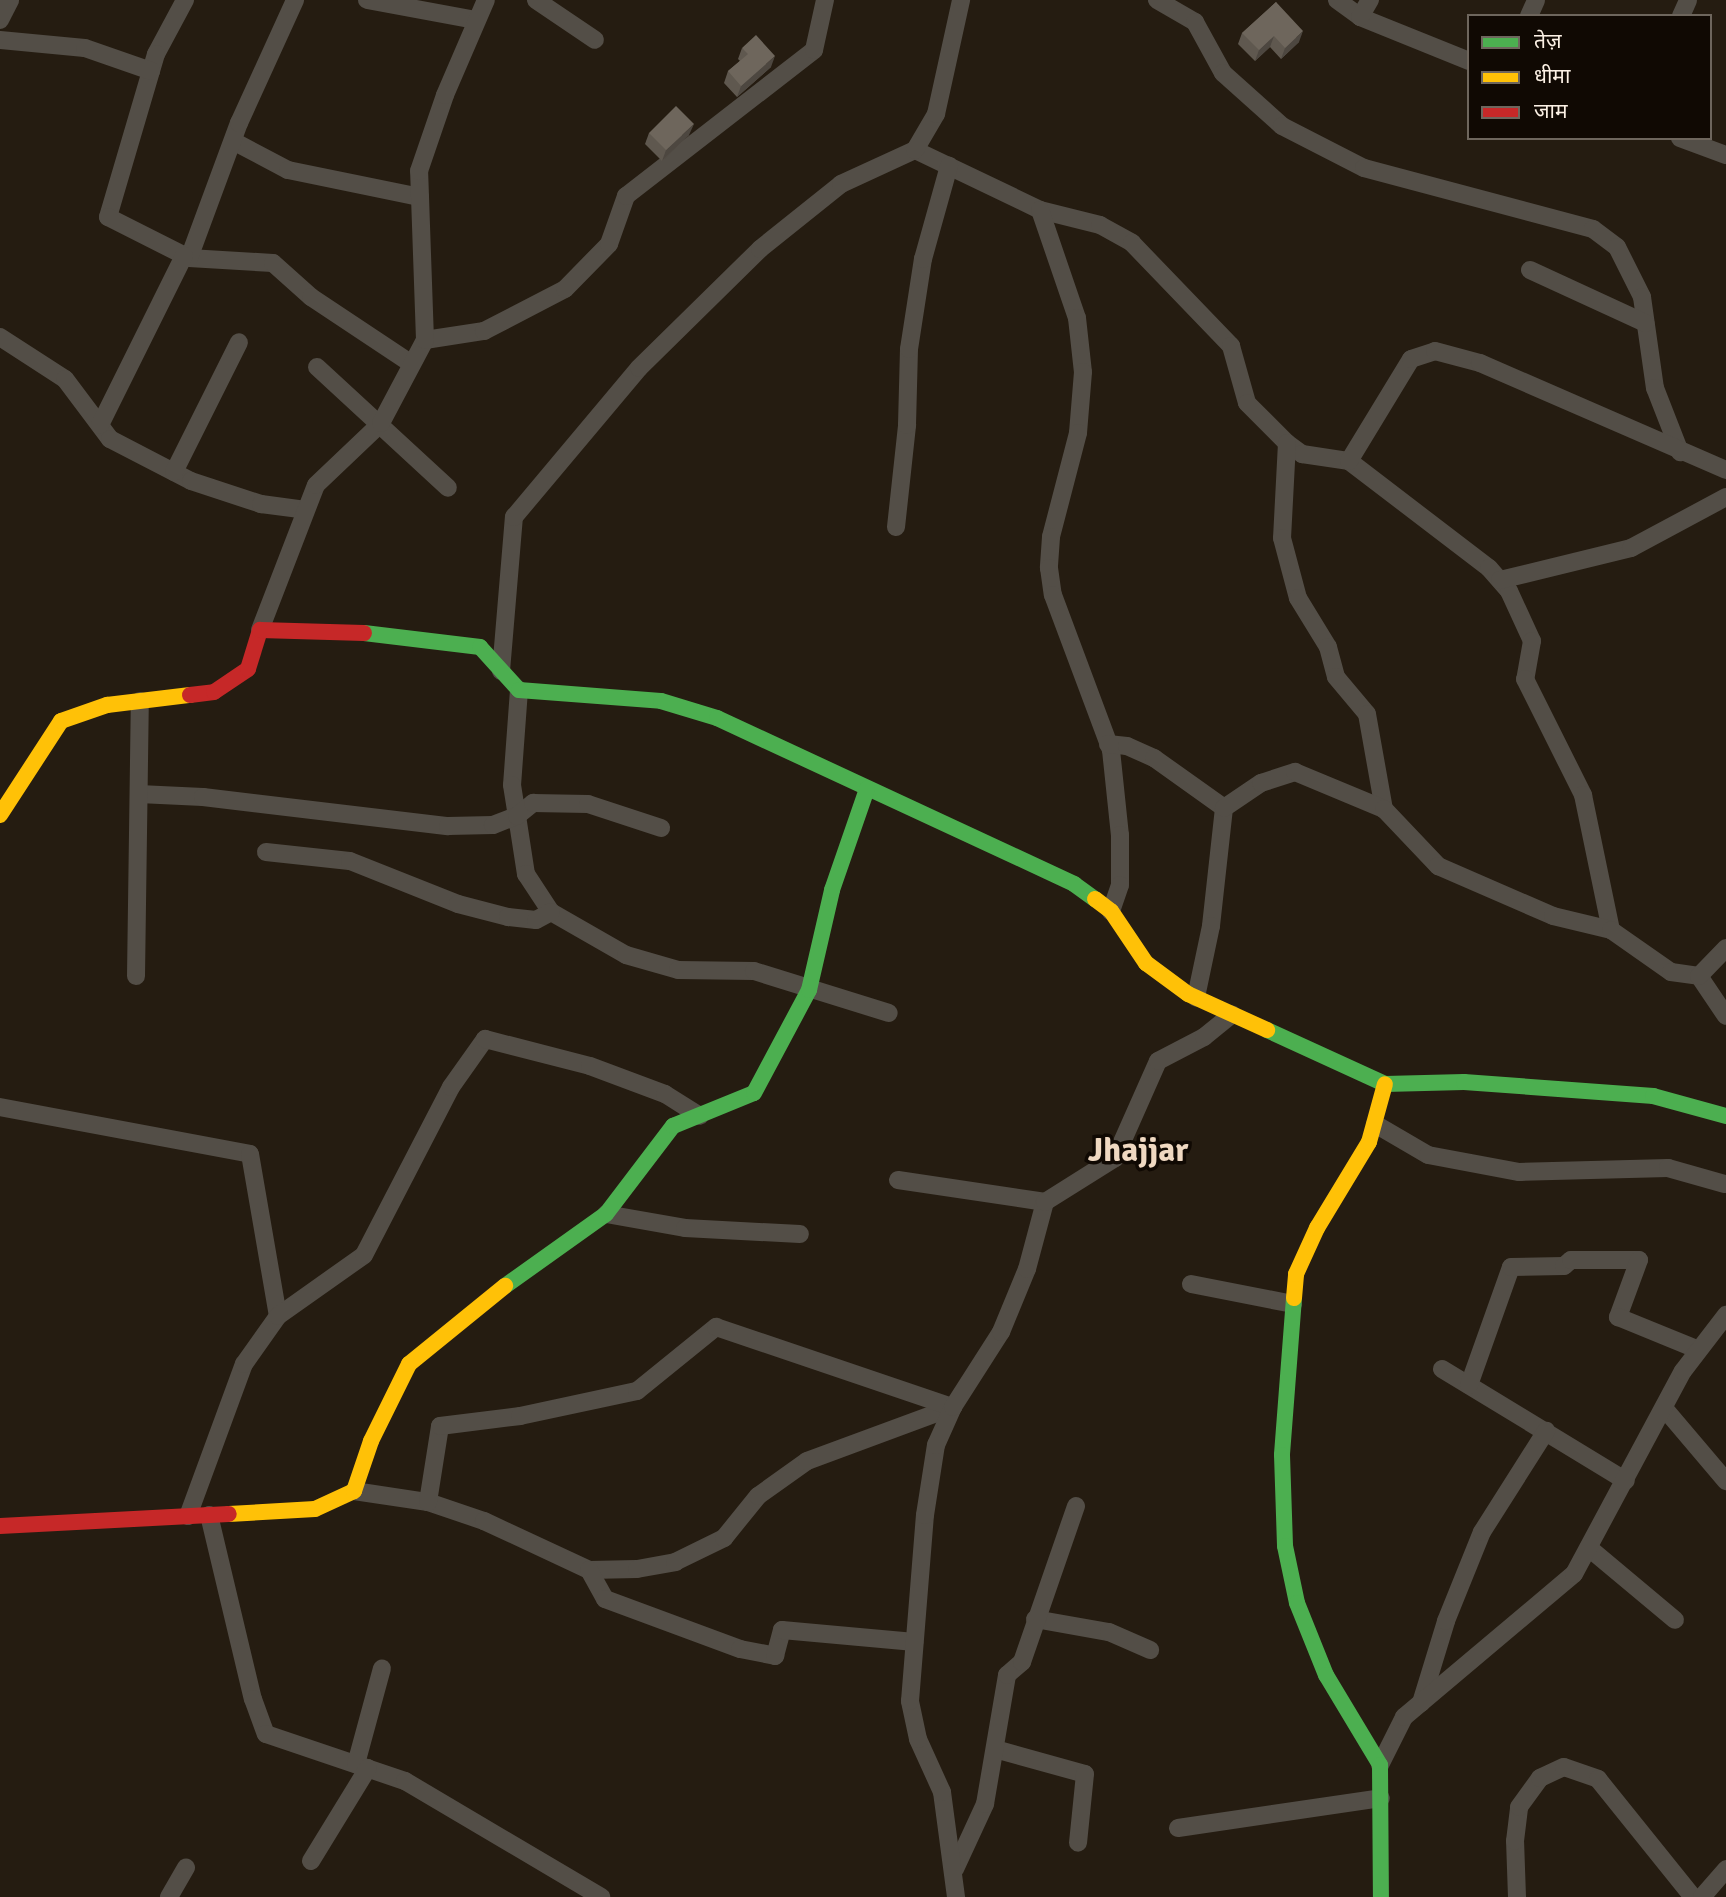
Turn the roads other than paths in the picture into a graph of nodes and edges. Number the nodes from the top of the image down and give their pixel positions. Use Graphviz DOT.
graph roads {
  1 [pos="10,0"];
  2 [pos="185,0"];
  3 [pos="295,0"];
  4 [pos="366,0"];
  5 [pos="486,0"];
  6 [pos="536,0"];
  7 [pos="825,0"];
  8 [pos="961,0"];
  9 [pos="1157,0"];
  10 [pos="1337,0"];
  11 [pos="1370,0"];
  12 [pos="1360,17"];
  13 [pos="476,19"];
  14 [pos="0,20"];
  15 [pos="0,40"];
  16 [pos="595,40"];
  17 [pos="1467,60"];
  18 [pos="151,71"];
  19 [pos="1685,140"];
  20 [pos="233,141"];
  21 [pos="915,150"];
  22 [pos="1726,155"];
  23 [pos="950,166"];
  24 [pos="420,197"];
  25 [pos="1040,210"];
  26 [pos="187,257"];
  27 [pos="1530,270"];
  28 [pos="1645,323"];
  29 [pos="0,337"];
  30 [pos="425,340"];
  31 [pos="239,342"];
  32 [pos="412,364"];
  33 [pos="317,367"];
  34 [pos="380,423"];
  35 [pos="100,425"];
  36 [pos="1287,443"];
  37 [pos="1680,452"];
  38 [pos="1349,461"];
  39 [pos="1726,470"];
  40 [pos="174,472"];
  41 [pos="448,488"];
  42 [pos="1726,497"];
  43 [pos="306,510"];
  44 [pos="896,527"];
  45 [pos="1500,580"];
  46 [pos="260,630"];
  47 [pos="501,671"];
  48 [pos="519,690"];
  49 [pos="140,701"];
  50 [pos="1108,744"];
  51 [pos="867,789"];
  52 [pos="139,794"];
  53 [pos="1224,808"];
  54 [pos="1384,809"];
  55 [pos="0,815"];
  56 [pos="517,816"];
  57 [pos="661,828"];
  58 [pos="266,852"];
  59 [pos="1111,911"];
  60 [pos="551,912"];
  61 [pos="1611,930"];
  62 [pos="1726,948"];
  63 [pos="136,976"];
  64 [pos="1699,976"];
  65 [pos="809,990"];
  66 [pos="1196,997"];
  67 [pos="889,1013"];
  68 [pos="1232,1014"];
  69 [pos="1726,1016"];
  70 [pos="1385,1084"];
  71 [pos="0,1107"];
  72 [pos="699,1115"];
  73 [pos="1726,1116"];
  74 [pos="1375,1124"];
  75 [pos="898,1180"];
  76 [pos="1725,1184"];
  77 [pos="1045,1202"];
  78 [pos="606,1214"];
  79 [pos="800,1234"];
  80 [pos="1191,1283"];
  81 [pos="1293,1304"];
  82 [pos="1726,1315"];
  83 [pos="278,1316"];
  84 [pos="1699,1350"];
  85 [pos="1442,1369"];
  86 [pos="1469,1385"];
  87 [pos="953,1407"];
  88 [pos="1664,1408"];
  89 [pos="1546,1431"];
  90 [pos="1626,1481"];
  91 [pos="1726,1481"];
  92 [pos="354,1491"];
  93 [pos="428,1502"];
  94 [pos="1076,1506"];
  95 [pos="209,1515"];
  96 [pos="188,1516"];
  97 [pos="0,1526"];
  98 [pos="1589,1548"];
  99 [pos="589,1570"];
  100 [pos="1035,1619"];
  101 [pos="1675,1620"];
  102 [pos="914,1642"];
  103 [pos="1150,1650"];
  104 [pos="382,1668"];
  105 [pos="1421,1703"];
  106 [pos="995,1749"];
  107 [pos="1380,1765"];
  108 [pos="362,1766"];
  109 [pos="1381,1798"];
  110 [pos="1178,1828"];
  111 [pos="1078,1843"];
  112 [pos="311,1861"];
  113 [pos="186,1868"];
  114 [pos="1726,1869"];
  115 [pos="955,1870"];
  116 [pos="169,1897"];
  117 [pos="601,1897"];
  118 [pos="956,1897"];
  119 [pos="1381,1897"];
  120 [pos="1517,1897"];
  121 [pos="1693,1897"];
  122 [pos="1702,1897"];
  1 -- 14 [label="street"];
  2 -- 18 [label="street"];
  3 -- 20 [label="street"];
  4 -- 13 [label="street"];
  5 -- 13 [label="street"];
  6 -- 16 [label="street"];
  7 -- 30 [label="street"];
  8 -- 21 [label="street"];
  9 -- 28 [label="street"];
  10 -- 12 [label="street"];
  11 -- 12 [label="street"];
  12 -- 17 [label="street"];
  13 -- 24 [label="street"];
  15 -- 18 [label="street"];
  18 -- 26 [label="street"];
  19 -- 22 [label="street"];
  20 -- 24 [label="street"];
  20 -- 26 [label="street"];
  21 -- 23 [label="street"];
  21 -- 47 [label="street"];
  23 -- 25 [label="street"];
  23 -- 44 [label="street"];
  24 -- 30 [label="street"];
  25 -- 36 [label="street"];
  25 -- 50 [label="street"];
  26 -- 32 [label="street"];
  26 -- 35 [label="street"];
  27 -- 28 [label="street"];
  28 -- 37 [label="street"];
  29 -- 35 [label="street"];
  30 -- 32 [label="street"];
  31 -- 40 [label="street"];
  32 -- 34 [label="street"];
  33 -- 34 [label="street"];
  34 -- 41 [label="street"];
  34 -- 43 [label="street"];
  35 -- 40 [label="street"];
  36 -- 38 [label="street"];
  36 -- 54 [label="street"];
  37 -- 38 [label="street"];
  37 -- 39 [label="street"];
  38 -- 45 [label="street"];
  40 -- 43 [label="street"];
  42 -- 45 [label="street"];
  43 -- 46 [label="street"];
  45 -- 61 [label="street"];
  46 -- 47 [label="street"];
  46 -- 49 [label="street"];
  47 -- 48 [label="street"];
  48 -- 51 [label="street"];
  48 -- 56 [label="street"];
  49 -- 52 [label="street"];
  49 -- 55 [label="street"];
  50 -- 53 [label="street"];
  50 -- 59 [label="street"];
  51 -- 59 [label="street"];
  51 -- 65 [label="street"];
  52 -- 56 [label="street"];
  52 -- 63 [label="street"];
  53 -- 54 [label="street"];
  53 -- 66 [label="street"];
  54 -- 61 [label="street"];
  56 -- 57 [label="street"];
  56 -- 60 [label="street"];
  58 -- 60 [label="street"];
  59 -- 66 [label="street"];
  60 -- 65 [label="street"];
  61 -- 64 [label="street"];
  62 -- 64 [label="street"];
  64 -- 69 [label="street"];
  65 -- 67 [label="street"];
  65 -- 72 [label="street"];
  66 -- 68 [label="street"];
  68 -- 70 [label="street"];
  68 -- 77 [label="street"];
  70 -- 73 [label="street"];
  70 -- 74 [label="street"];
  71 -- 83 [label="street"];
  72 -- 78 [label="street"];
  72 -- 83 [label="street"];
  74 -- 76 [label="street"];
  74 -- 81 [label="street"];
  75 -- 77 [label="street"];
  77 -- 87 [label="street"];
  78 -- 79 [label="street"];
  78 -- 92 [label="street"];
  80 -- 81 [label="street"];
  81 -- 107 [label="street"];
  82 -- 84 [label="street"];
  83 -- 96 [label="street"];
  84 -- 86 [label="street"];
  84 -- 88 [label="street"];
  85 -- 86 [label="street"];
  86 -- 89 [label="street"];
  87 -- 93 [label="street"];
  87 -- 99 [label="street"];
  87 -- 102 [label="street"];
  88 -- 90 [label="street"];
  88 -- 91 [label="street"];
  89 -- 90 [label="street"];
  89 -- 105 [label="street"];
  90 -- 98 [label="street"];
  92 -- 93 [label="street"];
  92 -- 95 [label="street"];
  93 -- 99 [label="street"];
  94 -- 100 [label="street"];
  95 -- 96 [label="street"];
  95 -- 108 [label="street"];
  96 -- 97 [label="street"];
  98 -- 101 [label="street"];
  98 -- 105 [label="street"];
  99 -- 102 [label="street"];
  100 -- 103 [label="street"];
  100 -- 106 [label="street"];
  102 -- 115 [label="street"];
  104 -- 108 [label="street"];
  105 -- 107 [label="street"];
  106 -- 111 [label="street"];
  106 -- 115 [label="street"];
  107 -- 109 [label="street"];
  108 -- 112 [label="street"];
  108 -- 117 [label="street"];
  109 -- 110 [label="street"];
  109 -- 119 [label="street"];
  113 -- 116 [label="street"];
  114 -- 122 [label="street"];
  115 -- 118 [label="street"];
  120 -- 121 [label="street"];
}
